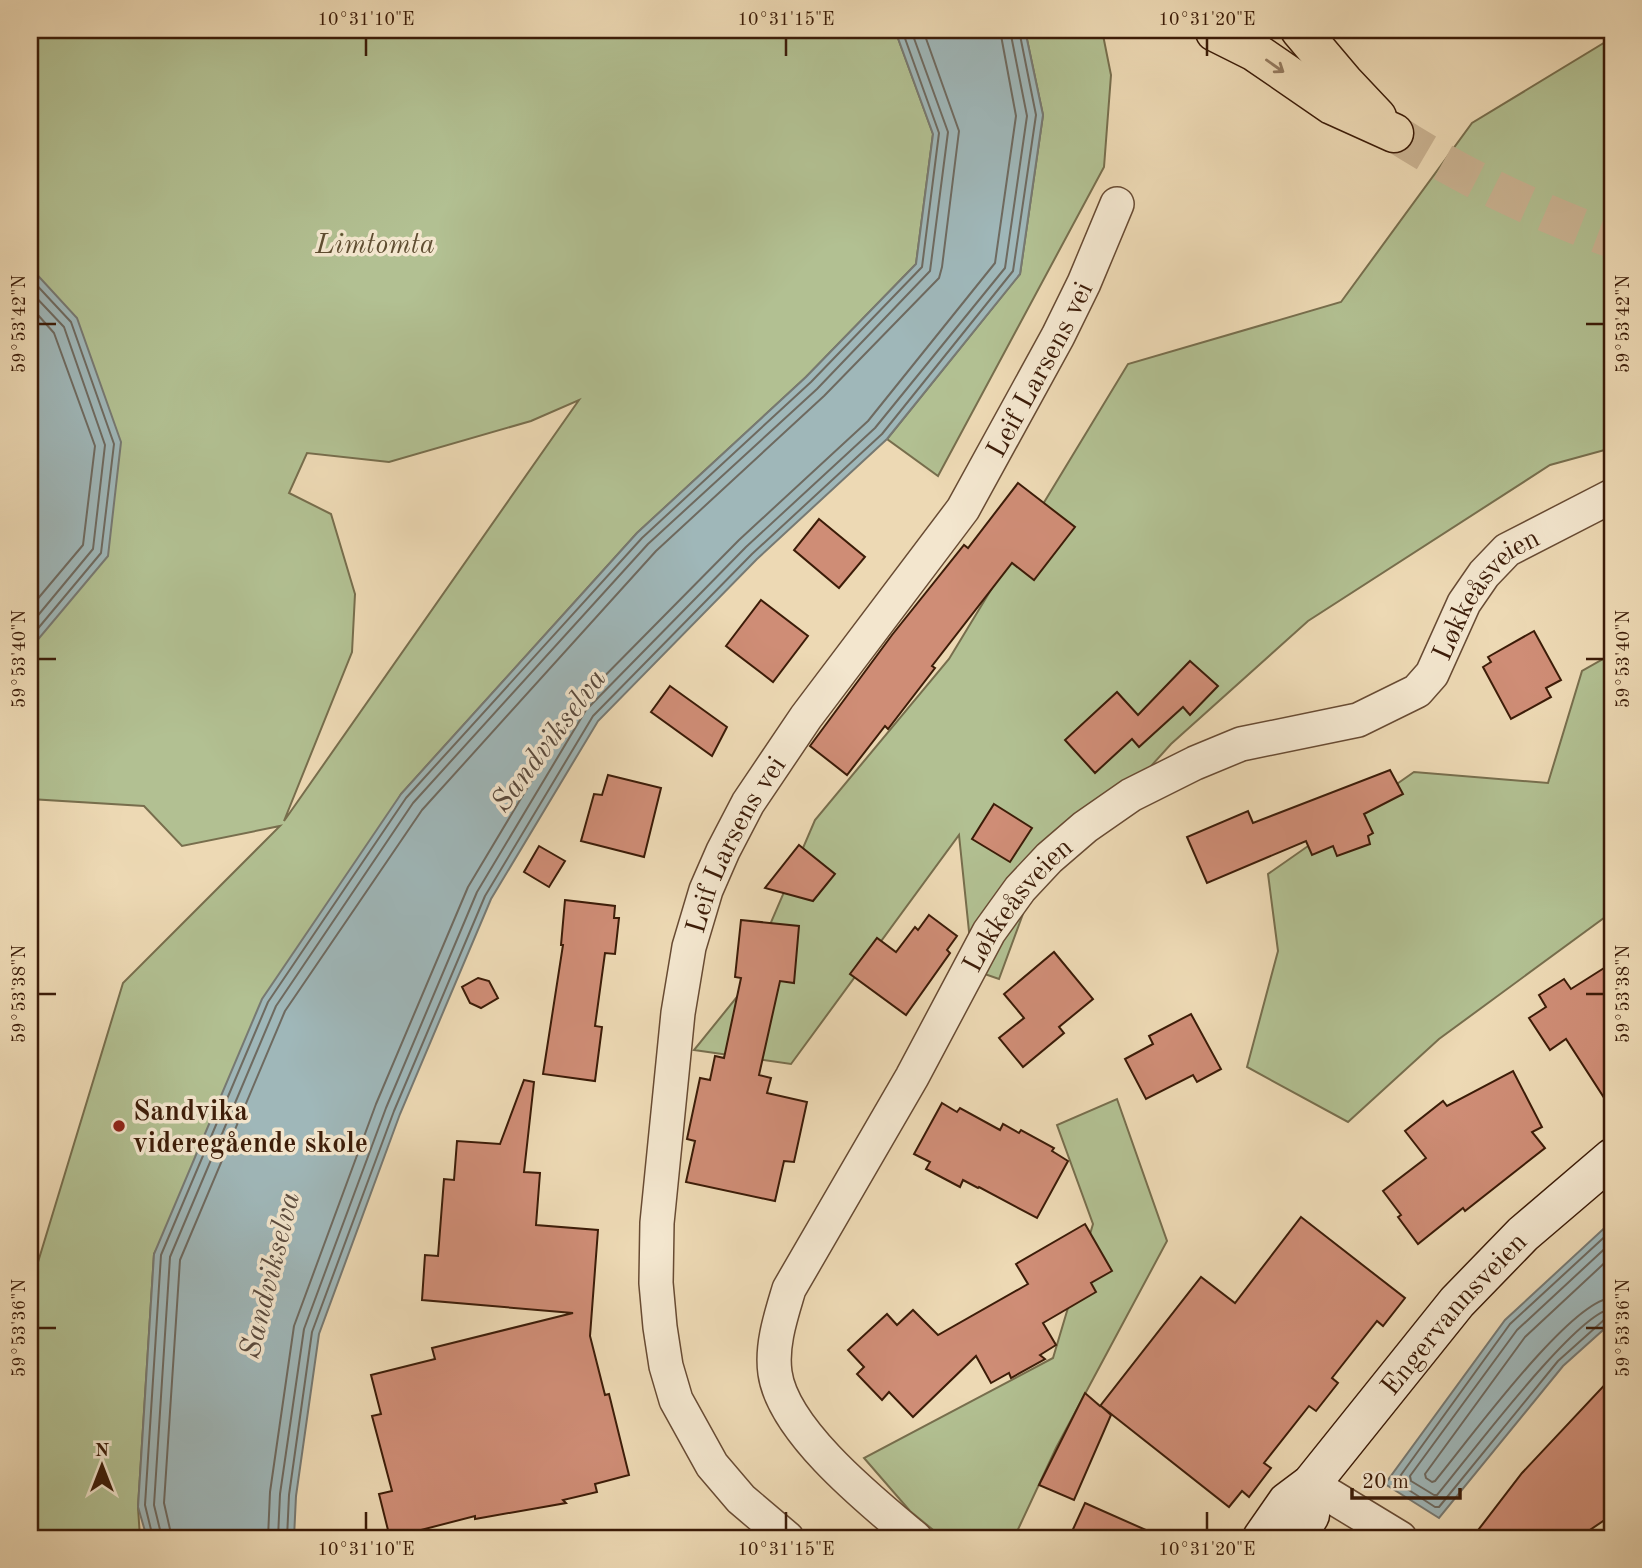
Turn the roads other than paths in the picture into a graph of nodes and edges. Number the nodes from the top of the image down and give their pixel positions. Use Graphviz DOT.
graph roads {
  1 [pos="1300,30"];
  2 [pos="1213,31"];
  3 [pos="1117,204"];
  4 [pos="1612,496"];
  5 [pos="1612,1158"];
  6 [pos="1311,1484"];
  7 [pos="788,1538"];
  8 [pos="915,1538"];
  9 [pos="1262,1538"];
  10 [pos="1296,1538"];
  11 [pos="1400,1538"];
  2 -- 1 [label="main road, one-way"];
  3 -- 7 [label="street, Leif Larsens vei"];
  4 -- 8 [label="street, Løkkeåsveien"];
  5 -- 6 [label="main road, Engervannsveien"];
  6 -- 9 [label="main road, Engervannsveien"];
  6 -- 10 [label="main road"];
  6 -- 11 [label="street"];
}
